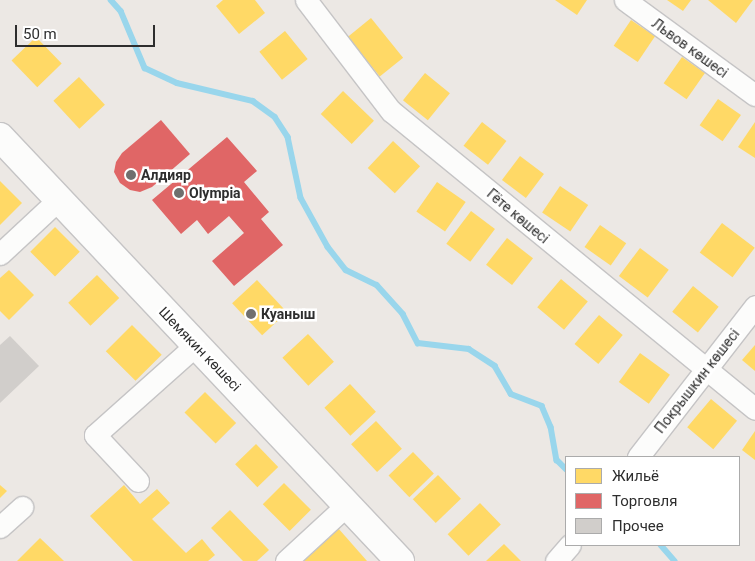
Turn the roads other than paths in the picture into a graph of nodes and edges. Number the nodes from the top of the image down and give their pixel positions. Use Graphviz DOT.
graph roads {
  1 [pos="306,0"];
  2 [pos="625,0"];
  3 [pos="755,95"];
  4 [pos="0,137"];
  5 [pos="58,200"];
  6 [pos="0,254"];
  7 [pos="755,306"];
  8 [pos="196,345"];
  9 [pos="704,370"];
  10 [pos="755,409"];
  11 [pos="639,456"];
  12 [pos="138,481"];
  13 [pos="347,505"];
  14 [pos="22,507"];
  15 [pos="0,527"];
  16 [pos="569,546"];
  17 [pos="286,561"];
  18 [pos="400,561"];
  19 [pos="556,561"];
  1 -- 9 [label="street, Гёте көшесі"];
  2 -- 3 [label="street, Львов көшесі"];
  4 -- 5 [label="main road, Шемякин көшесі"];
  5 -- 6 [label="street"];
  5 -- 8 [label="main road, Шемякин көшесі"];
  7 -- 9 [label="street, Покрышкин көшесі"];
  8 -- 12 [label="street"];
  8 -- 13 [label="main road, Шемякин көшесі"];
  9 -- 10 [label="street, Гёте көшесі"];
  9 -- 11 [label="street, Покрышкин көшесі"];
  13 -- 17 [label="street"];
  13 -- 18 [label="main road, Шемякин көшесі"];
  14 -- 15 [label="street"];
  16 -- 19 [label="street"];
}
